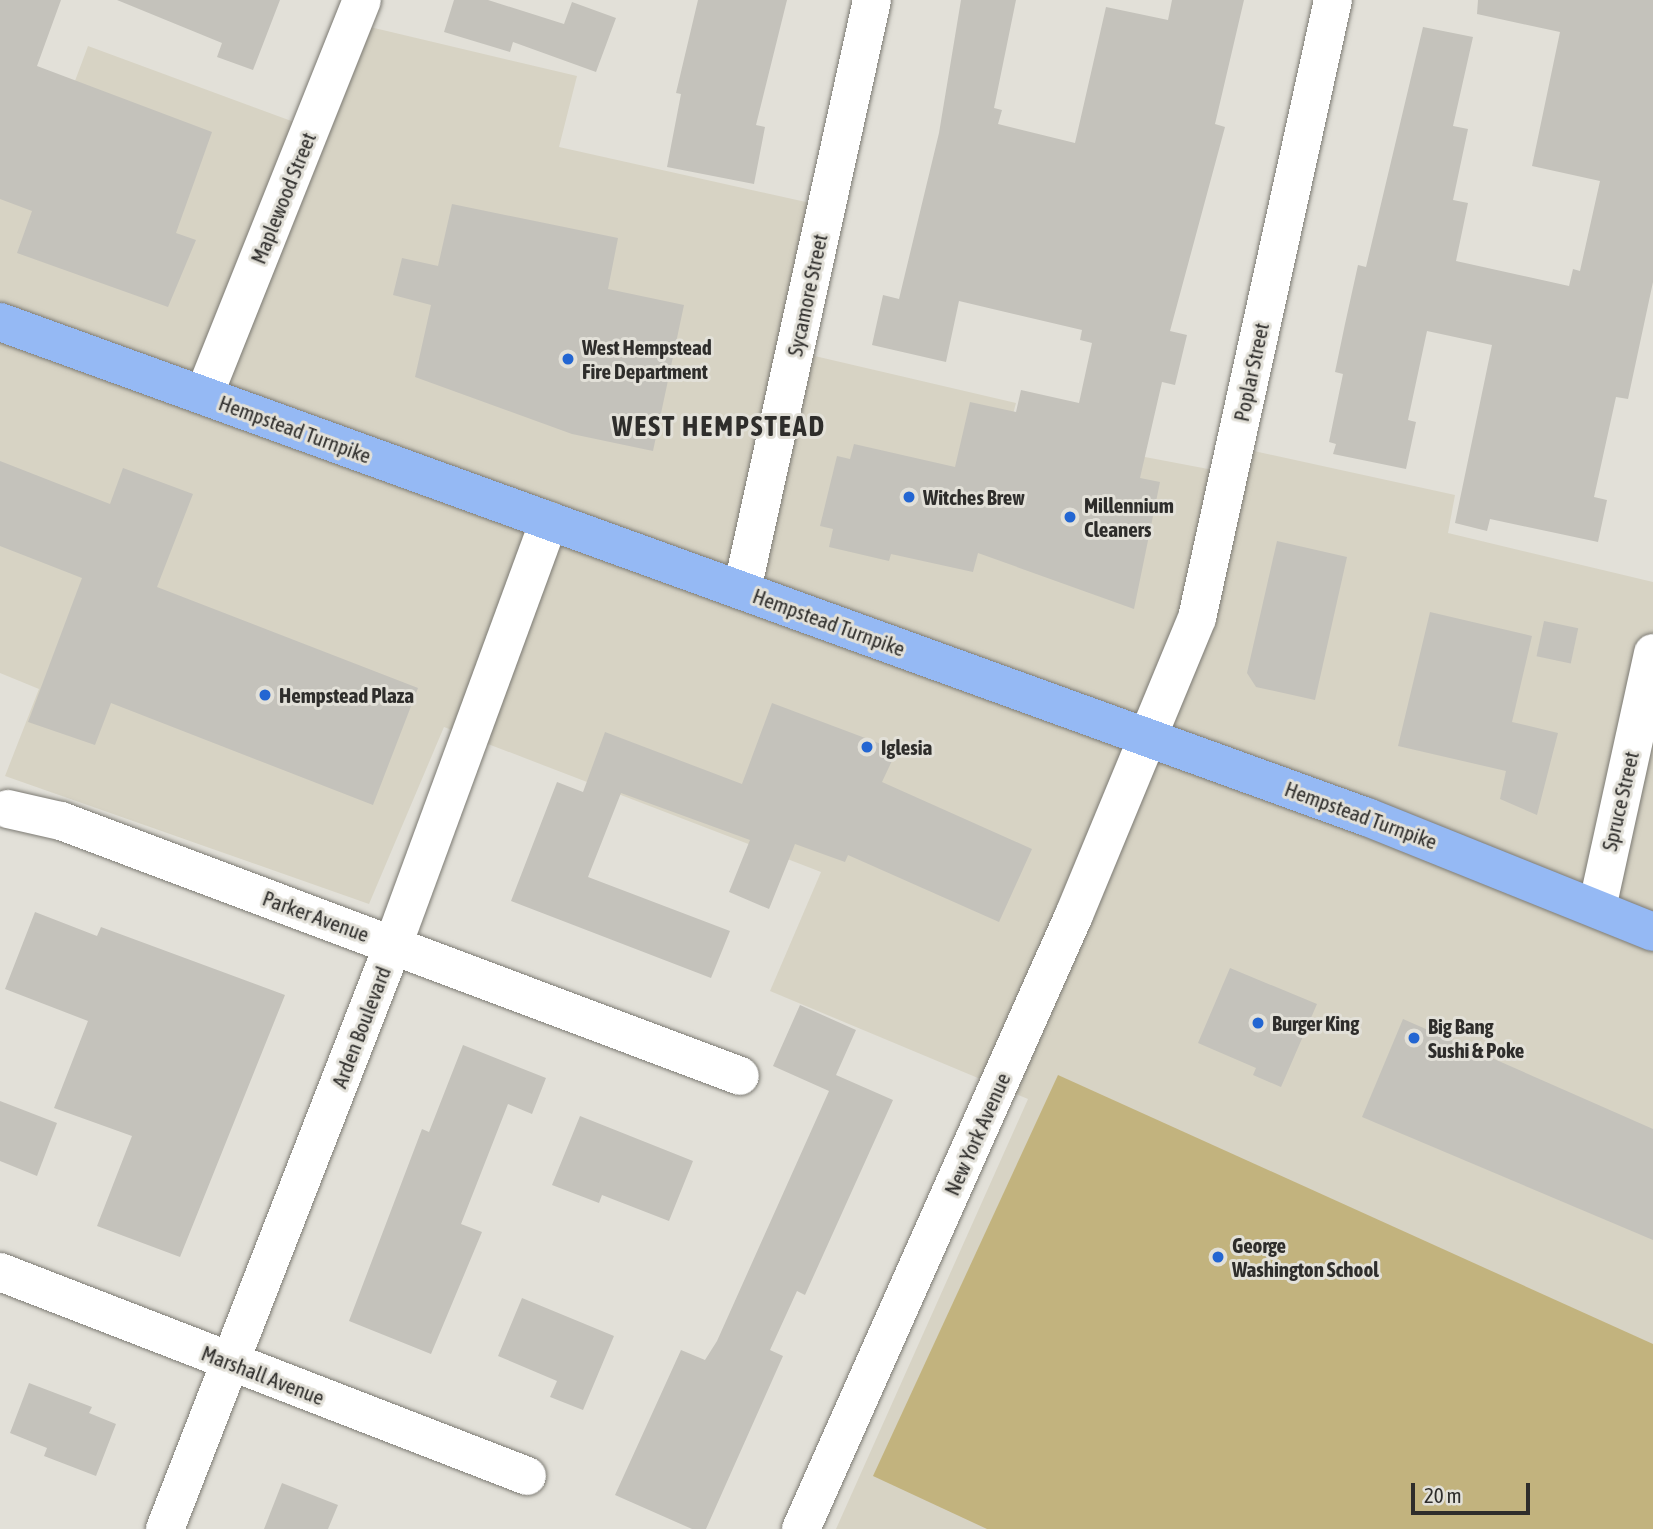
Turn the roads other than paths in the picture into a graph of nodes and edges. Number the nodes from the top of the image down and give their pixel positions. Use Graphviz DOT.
graph roads {
  1 [pos="362,0"];
  2 [pos="872,0"];
  3 [pos="1333,0"];
  4 [pos="0,322"];
  5 [pos="204,395"];
  6 [pos="549,521"];
  7 [pos="742,590"];
  8 [pos="1653,653"];
  9 [pos="1144,735"];
  10 [pos="9,808"];
  11 [pos="1597,908"];
  12 [pos="1653,932"];
  13 [pos="393,945"];
  14 [pos="740,1076"];
  15 [pos="0,1272"];
  16 [pos="230,1363"];
  17 [pos="527,1476"];
  18 [pos="812,1525"];
  19 [pos="165,1529"];
  1 -- 5 [label="street, Maplewood Street"];
  2 -- 7 [label="street, Sycamore Street"];
  3 -- 9 [label="street, Poplar Street"];
  4 -- 5 [label="main road, Hempstead Turnpike"];
  5 -- 6 [label="main road, Hempstead Turnpike"];
  6 -- 7 [label="main road, Hempstead Turnpike"];
  6 -- 13 [label="street, Arden Boulevard"];
  7 -- 9 [label="main road, Hempstead Turnpike"];
  8 -- 11 [label="street, Spruce Street"];
  9 -- 11 [label="main road, Hempstead Turnpike"];
  9 -- 18 [label="street, New York Avenue"];
  10 -- 13 [label="street, Parker Avenue"];
  11 -- 12 [label="main road, Hempstead Turnpike"];
  13 -- 14 [label="street, Parker Avenue"];
  13 -- 16 [label="street, Arden Boulevard"];
  15 -- 16 [label="street, Marshall Avenue"];
  16 -- 17 [label="street, Marshall Avenue"];
  16 -- 19 [label="street, Arden Boulevard"];
}
